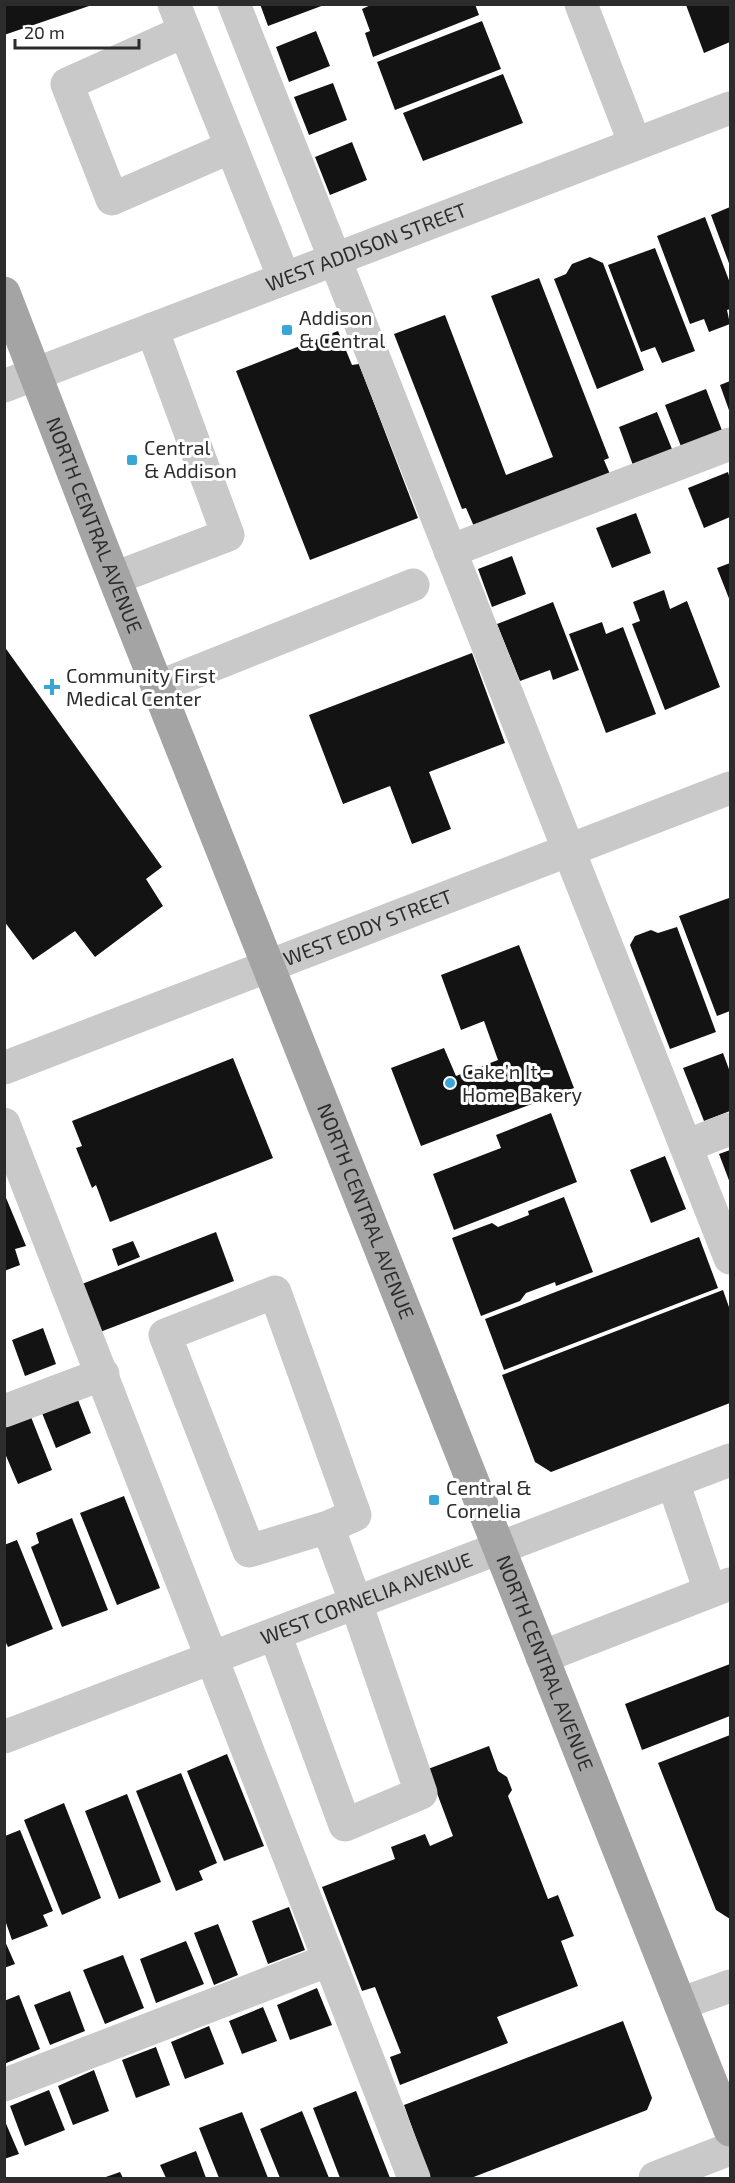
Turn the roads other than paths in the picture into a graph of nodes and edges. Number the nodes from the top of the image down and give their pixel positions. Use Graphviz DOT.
graph roads {
  1 [pos="234,4"];
  2 [pos="580,4"];
  3 [pos="179,18"];
  4 [pos="730,108"];
  5 [pos="635,144"];
  6 [pos="231,147"];
  7 [pos="335,259"];
  8 [pos="285,278"];
  9 [pos="4,293"];
  10 [pos="153,329"];
  11 [pos="36,374"];
  12 [pos="4,386"];
  13 [pos="730,444"];
  14 [pos="450,551"];
  15 [pos="115,578"];
  16 [pos="413,585"];
  17 [pos="158,687"];
  18 [pos="730,788"];
  19 [pos="569,849"];
  20 [pos="268,965"];
  21 [pos="4,1068"];
  22 [pos="4,1124"];
  23 [pos="730,1129"];
  24 [pos="686,1146"];
  25 [pos="730,1258"];
  26 [pos="103,1374"];
  27 [pos="4,1411"];
  28 [pos="730,1460"];
  29 [pos="673,1482"];
  30 [pos="342,1521"];
  31 [pos="500,1548"];
  32 [pos="720,1587"];
  33 [pos="356,1603"];
  34 [pos="275,1634"];
  35 [pos="542,1657"];
  36 [pos="211,1658"];
  37 [pos="4,1737"];
  38 [pos="329,1960"];
  39 [pos="730,1986"];
  40 [pos="680,2004"];
  41 [pos="4,2085"];
  42 [pos="730,2130"];
  43 [pos="730,2149"];
  44 [pos="414,2178"];
  45 [pos="655,2178"];
  1 -- 7 [label="street"];
  2 -- 5 [label="street"];
  3 -- 6 [label="street"];
  3 -- 6 [label="street"];
  4 -- 5 [label="street, WEST ADDISON STREET"];
  5 -- 7 [label="street, WEST ADDISON STREET"];
  6 -- 8 [label="street"];
  7 -- 8 [label="street, WEST ADDISON STREET"];
  7 -- 14 [label="street"];
  8 -- 10 [label="street, WEST ADDISON STREET"];
  9 -- 11 [label="main road, NORTH CENTRAL AVENUE"];
  10 -- 11 [label="street, WEST ADDISON STREET"];
  10 -- 15 [label="street"];
  11 -- 12 [label="street, WEST ADDISON STREET"];
  11 -- 15 [label="main road, NORTH CENTRAL AVENUE"];
  13 -- 14 [label="street"];
  14 -- 19 [label="street"];
  15 -- 17 [label="main road, NORTH CENTRAL AVENUE"];
  16 -- 17 [label="street"];
  17 -- 20 [label="main road, NORTH CENTRAL AVENUE"];
  18 -- 19 [label="street, WEST EDDY STREET"];
  19 -- 20 [label="street, WEST EDDY STREET"];
  19 -- 24 [label="street"];
  20 -- 21 [label="street, WEST EDDY STREET"];
  20 -- 31 [label="main road, NORTH CENTRAL AVENUE"];
  22 -- 26 [label="street"];
  23 -- 24 [label="street"];
  24 -- 25 [label="street"];
  26 -- 27 [label="street"];
  26 -- 36 [label="street"];
  28 -- 29 [label="street, WEST CORNELIA AVENUE"];
  29 -- 31 [label="street, WEST CORNELIA AVENUE"];
  29 -- 32 [label="street"];
  30 -- 30 [label="street"];
  30 -- 33 [label="street"];
  31 -- 33 [label="street, WEST CORNELIA AVENUE"];
  31 -- 35 [label="main road, NORTH CENTRAL AVENUE"];
  32 -- 35 [label="street"];
  33 -- 34 [label="street, WEST CORNELIA AVENUE"];
  33 -- 34 [label="street"];
  34 -- 36 [label="street, WEST CORNELIA AVENUE"];
  35 -- 40 [label="main road, NORTH CENTRAL AVENUE"];
  36 -- 37 [label="street, WEST CORNELIA AVENUE"];
  36 -- 38 [label="street"];
  38 -- 41 [label="street"];
  38 -- 44 [label="street"];
  39 -- 40 [label="street"];
  40 -- 42 [label="main road, NORTH CENTRAL AVENUE"];
  43 -- 45 [label="street"];
}
